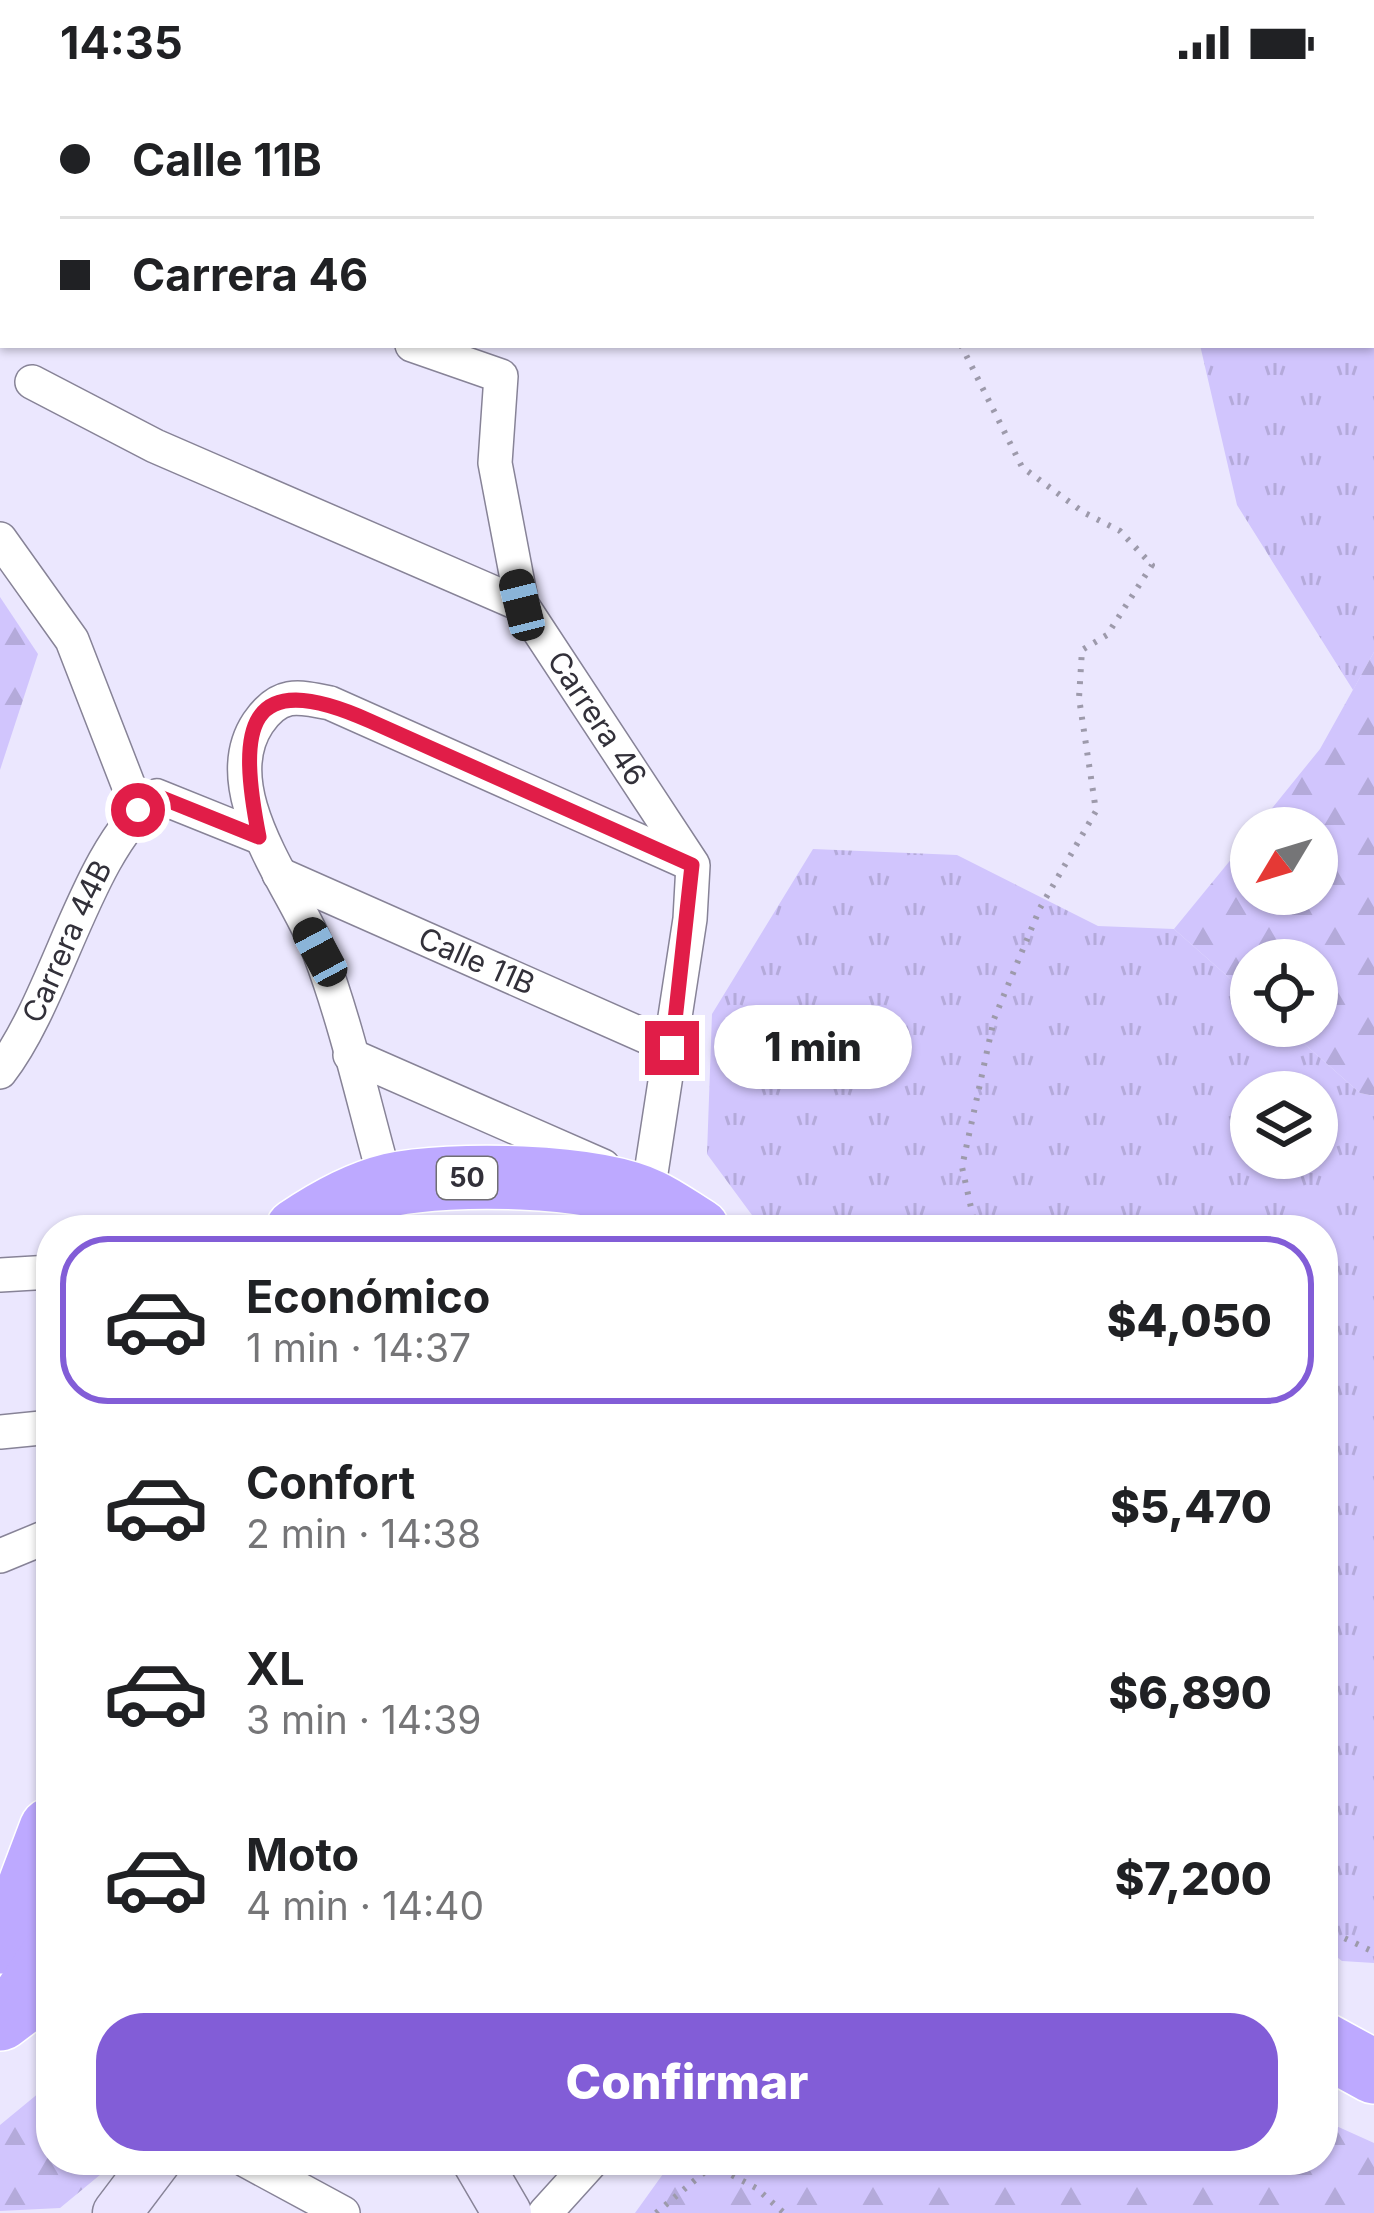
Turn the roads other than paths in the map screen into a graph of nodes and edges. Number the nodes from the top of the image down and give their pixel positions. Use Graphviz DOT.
graph roads {
  1 [pos="421,348"];
  2 [pos="32,382"];
  3 [pos="0,539"];
  4 [pos="522,605"];
  5 [pos="138,810"];
  6 [pos="259,837"];
  7 [pos="692,865"];
  8 [pos="279,874"];
  9 [pos="672,1048"];
  10 [pos="350,1055"];
  11 [pos="0,1072"];
  12 [pos="387,1186"];
  13 [pos="665,1205"];
  14 [pos="320,1215"];
  15 [pos="36,1273"];
  16 [pos="0,1275"];
  17 [pos="36,1428"];
  18 [pos="0,1432"];
  19 [pos="36,1541"];
  20 [pos="0,1556"];
  21 [pos="36,1876"];
  22 [pos="17,1936"];
  23 [pos="1338,2006"];
  24 [pos="0,2019"];
  25 [pos="1374,2022"];
  26 [pos="1338,2045"];
  27 [pos="1338,2051"];
  28 [pos="1374,2053"];
  29 [pos="1374,2072"];
  30 [pos="146,2175"];
  31 [pos="273,2175"];
  32 [pos="485,2175"];
  33 [pos="579,2175"];
  34 [pos="117,2213"];
  35 [pos="344,2213"];
  36 [pos="507,2213"];
  37 [pos="545,2213"];
  1 -- 4 [label="street, Carrera 46"];
  2 -- 4 [label="street"];
  3 -- 5 [label="street"];
  4 -- 7 [label="street, Carrera 46"];
  5 -- 6 [label="street"];
  5 -- 11 [label="street, Carrera 44B"];
  6 -- 7 [label="street"];
  6 -- 8 [label="street"];
  7 -- 9 [label="street"];
  8 -- 9 [label="street, Calle 11B"];
  8 -- 10 [label="street"];
  9 -- 13 [label="street"];
  10 -- 12 [label="street"];
  10 -- 13 [label="street"];
  12 -- 13 [label="highway, 50"];
  12 -- 14 [label="highway, 50"];
  15 -- 16 [label="street"];
  17 -- 18 [label="street"];
  19 -- 20 [label="street"];
  21 -- 22 [label="highway"];
  22 -- 24 [label="highway"];
  23 -- 25 [label="highway"];
  26 -- 28 [label="highway"];
  27 -- 29 [label="highway"];
  30 -- 34 [label="street"];
  31 -- 35 [label="street"];
  32 -- 36 [label="street"];
  33 -- 37 [label="street"];
}
